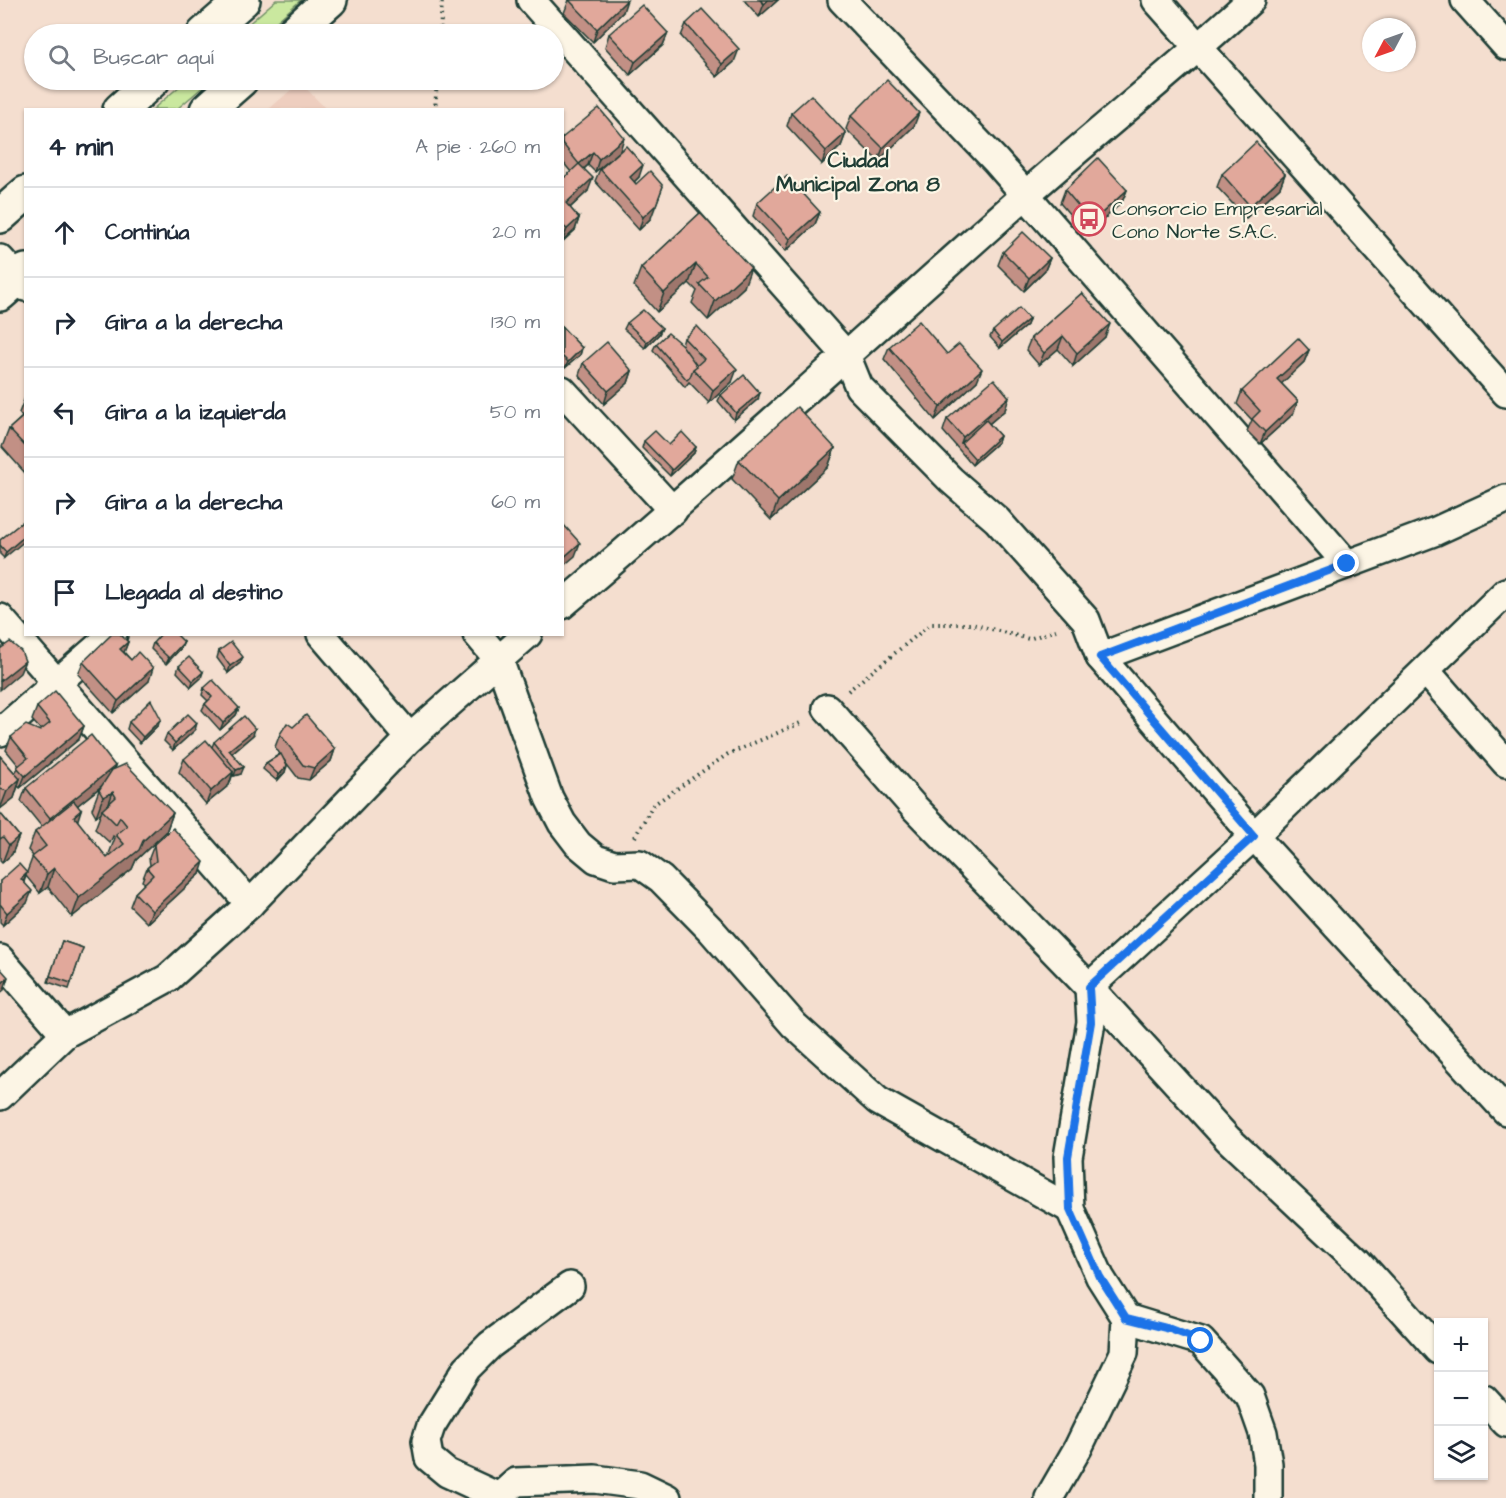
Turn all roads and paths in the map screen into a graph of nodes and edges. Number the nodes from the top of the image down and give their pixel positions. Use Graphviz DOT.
graph roads {
  1 [pos="243,0"];
  2 [pos="330,0"];
  3 [pos="442,0"];
  4 [pos="531,0"];
  5 [pos="842,0"];
  6 [pos="1156,0"];
  7 [pos="1251,0"];
  8 [pos="1465,0"];
  9 [pos="215,24"];
  10 [pos="303,24"];
  11 [pos="441,24"];
  12 [pos="552,24"];
  13 [pos="564,37"];
  14 [pos="1506,46"];
  15 [pos="1200,48"];
  16 [pos="142,90"];
  17 [pos="230,90"];
  18 [pos="436,90"];
  19 [pos="122,108"];
  20 [pos="209,108"];
  21 [pos="435,108"];
  22 [pos="24,195"];
  23 [pos="1025,196"];
  24 [pos="0,216"];
  25 [pos="846,355"];
  26 [pos="564,392"];
  27 [pos="1506,393"];
  28 [pos="1506,499"];
  29 [pos="673,511"];
  30 [pos="1347,564"];
  31 [pos="1506,592"];
  32 [pos="564,603"];
  33 [pos="0,618"];
  34 [pos="111,636"];
  35 [pos="323,636"];
  36 [pos="479,636"];
  37 [pos="526,636"];
  38 [pos="1100,657"];
  39 [pos="499,660"];
  40 [pos="1426,671"];
  41 [pos="56,684"];
  42 [pos="827,708"];
  43 [pos="0,732"];
  44 [pos="410,738"];
  45 [pos="1506,763"];
  46 [pos="1254,836"];
  47 [pos="250,904"];
  48 [pos="0,959"];
  49 [pos="1089,987"];
  50 [pos="65,1034"];
  51 [pos="0,1096"];
  52 [pos="1506,1111"];
  53 [pos="1070,1209"];
  54 [pos="570,1286"];
  55 [pos="1126,1318"];
  56 [pos="1434,1346"];
  57 [pos="1488,1404"];
  58 [pos="1506,1424"];
  59 [pos="668,1498"];
  60 [pos="1049,1498"];
  61 [pos="1268,1498"];
  1 -- 9 [label="street"];
  2 -- 10 [label="street"];
  3 -- 11 [label="path"];
  4 -- 12 [label="street"];
  5 -- 23 [label="street"];
  6 -- 15 [label="street"];
  7 -- 15 [label="street"];
  8 -- 14 [label="street"];
  13 -- 25 [label="street"];
  15 -- 23 [label="street"];
  15 -- 27 [label="street"];
  16 -- 19 [label="street"];
  17 -- 20 [label="street"];
  18 -- 21 [label="path"];
  22 -- 24 [label="street"];
  23 -- 25 [label="street"];
  23 -- 30 [label="street"];
  25 -- 29 [label="street"];
  25 -- 38 [label="street"];
  26 -- 29 [label="street"];
  28 -- 30 [label="street"];
  29 -- 32 [label="street"];
  30 -- 38 [label="street"];
  31 -- 40 [label="street"];
  33 -- 41 [label="street"];
  34 -- 41 [label="street"];
  35 -- 44 [label="street"];
  36 -- 39 [label="street"];
  37 -- 39 [label="street"];
  38 -- 46 [label="street"];
  39 -- 44 [label="street"];
  39 -- 53 [label="street"];
  40 -- 45 [label="street"];
  40 -- 46 [label="street"];
  41 -- 43 [label="street"];
  41 -- 47 [label="street"];
  42 -- 49 [label="street"];
  44 -- 47 [label="street"];
  46 -- 49 [label="street"];
  46 -- 52 [label="street"];
  47 -- 50 [label="street"];
  48 -- 50 [label="street"];
  49 -- 53 [label="street"];
  49 -- 56 [label="street"];
  50 -- 51 [label="street"];
  53 -- 55 [label="street"];
  54 -- 59 [label="street"];
  55 -- 60 [label="street"];
  55 -- 61 [label="street"];
  57 -- 58 [label="street"];
}
